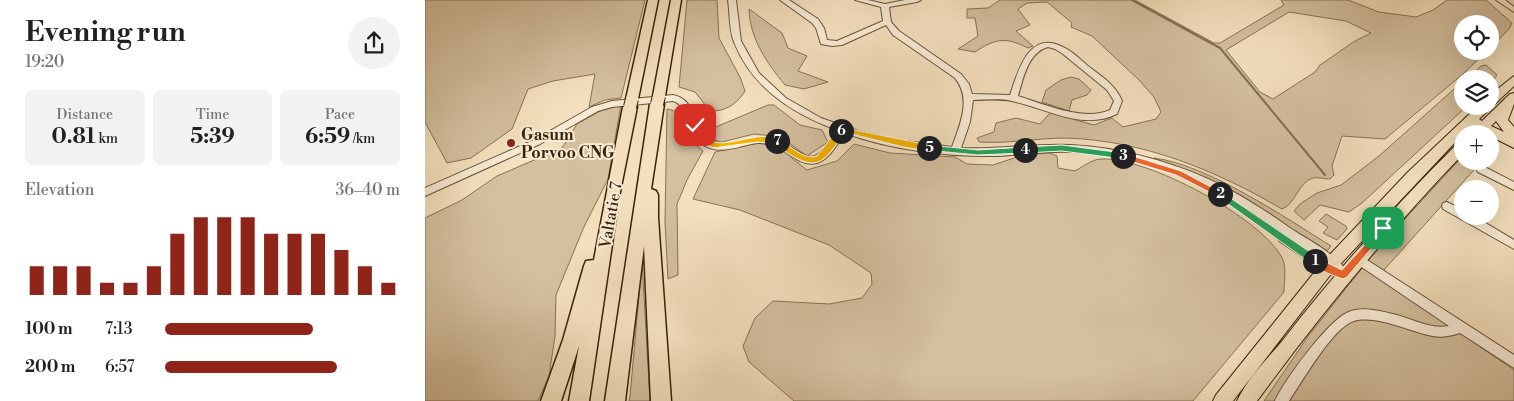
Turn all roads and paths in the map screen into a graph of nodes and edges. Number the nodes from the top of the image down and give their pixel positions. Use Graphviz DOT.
graph roads {
  1 [pos="653,0"];
  2 [pos="676,0"];
  3 [pos="732,0"];
  4 [pos="784,0"];
  5 [pos="859,0"];
  6 [pos="917,0"];
  7 [pos="1500,0"];
  8 [pos="885,6"];
  9 [pos="1514,10"];
  10 [pos="887,22"];
  11 [pos="1514,80"];
  12 [pos="1499,94"];
  13 [pos="970,97"];
  14 [pos="1013,98"];
  15 [pos="1510,101"];
  16 [pos="1479,125"];
  17 [pos="843,129"];
  18 [pos="1499,132"];
  19 [pos="1499,136"];
  20 [pos="1514,137"];
  21 [pos="651,141"];
  22 [pos="1514,143"];
  23 [pos="1454,146"];
  24 [pos="955,151"];
  25 [pos="1454,155"];
  26 [pos="1483,170"];
  27 [pos="1514,186"];
  28 [pos="425,192"];
  29 [pos="612,197"];
  30 [pos="1447,206"];
  31 [pos="1454,210"];
  32 [pos="1479,225"];
  33 [pos="1514,246"];
  34 [pos="1364,263"];
  35 [pos="1329,265"];
  36 [pos="1343,275"];
  37 [pos="1461,327"];
  38 [pos="1514,362"];
  39 [pos="551,401"];
  40 [pos="579,401"];
  41 [pos="615,401"];
  42 [pos="661,401"];
  43 [pos="1222,401"];
  44 [pos="1246,401"];
  45 [pos="1281,401"];
  1 -- 29 [label="highway, Valtatie 7"];
  2 -- 21 [label="highway, Valtatie 7"];
  3 -- 17 [label="street"];
  4 -- 10 [label="street"];
  5 -- 8 [label="street"];
  6 -- 8 [label="street"];
  7 -- 9 [label="street"];
  8 -- 10 [label="street"];
  10 -- 13 [label="street"];
  11 -- 12 [label="main road"];
  13 -- 14 [label="street"];
  13 -- 24 [label="street"];
  14 -- 14 [label="street"];
  15 -- 16 [label="main road"];
  15 -- 20 [label="main road"];
  17 -- 24 [label="street"];
  17 -- 28 [label="street"];
  18 -- 20 [label="main road"];
  19 -- 22 [label="main road"];
  21 -- 41 [label="highway, Valtatie 7"];
  21 -- 42 [label="highway"];
  23 -- 35 [label="main road"];
  24 -- 35 [label="street"];
  25 -- 36 [label="main road"];
  26 -- 27 [label="street"];
  29 -- 39 [label="highway"];
  29 -- 40 [label="highway, Valtatie 7"];
  30 -- 31 [label="street"];
  32 -- 33 [label="street"];
  34 -- 37 [label="street"];
  35 -- 36 [label="street"];
  35 -- 43 [label="main road"];
  36 -- 44 [label="main road"];
  37 -- 38 [label="street"];
  37 -- 45 [label="street"];
}
